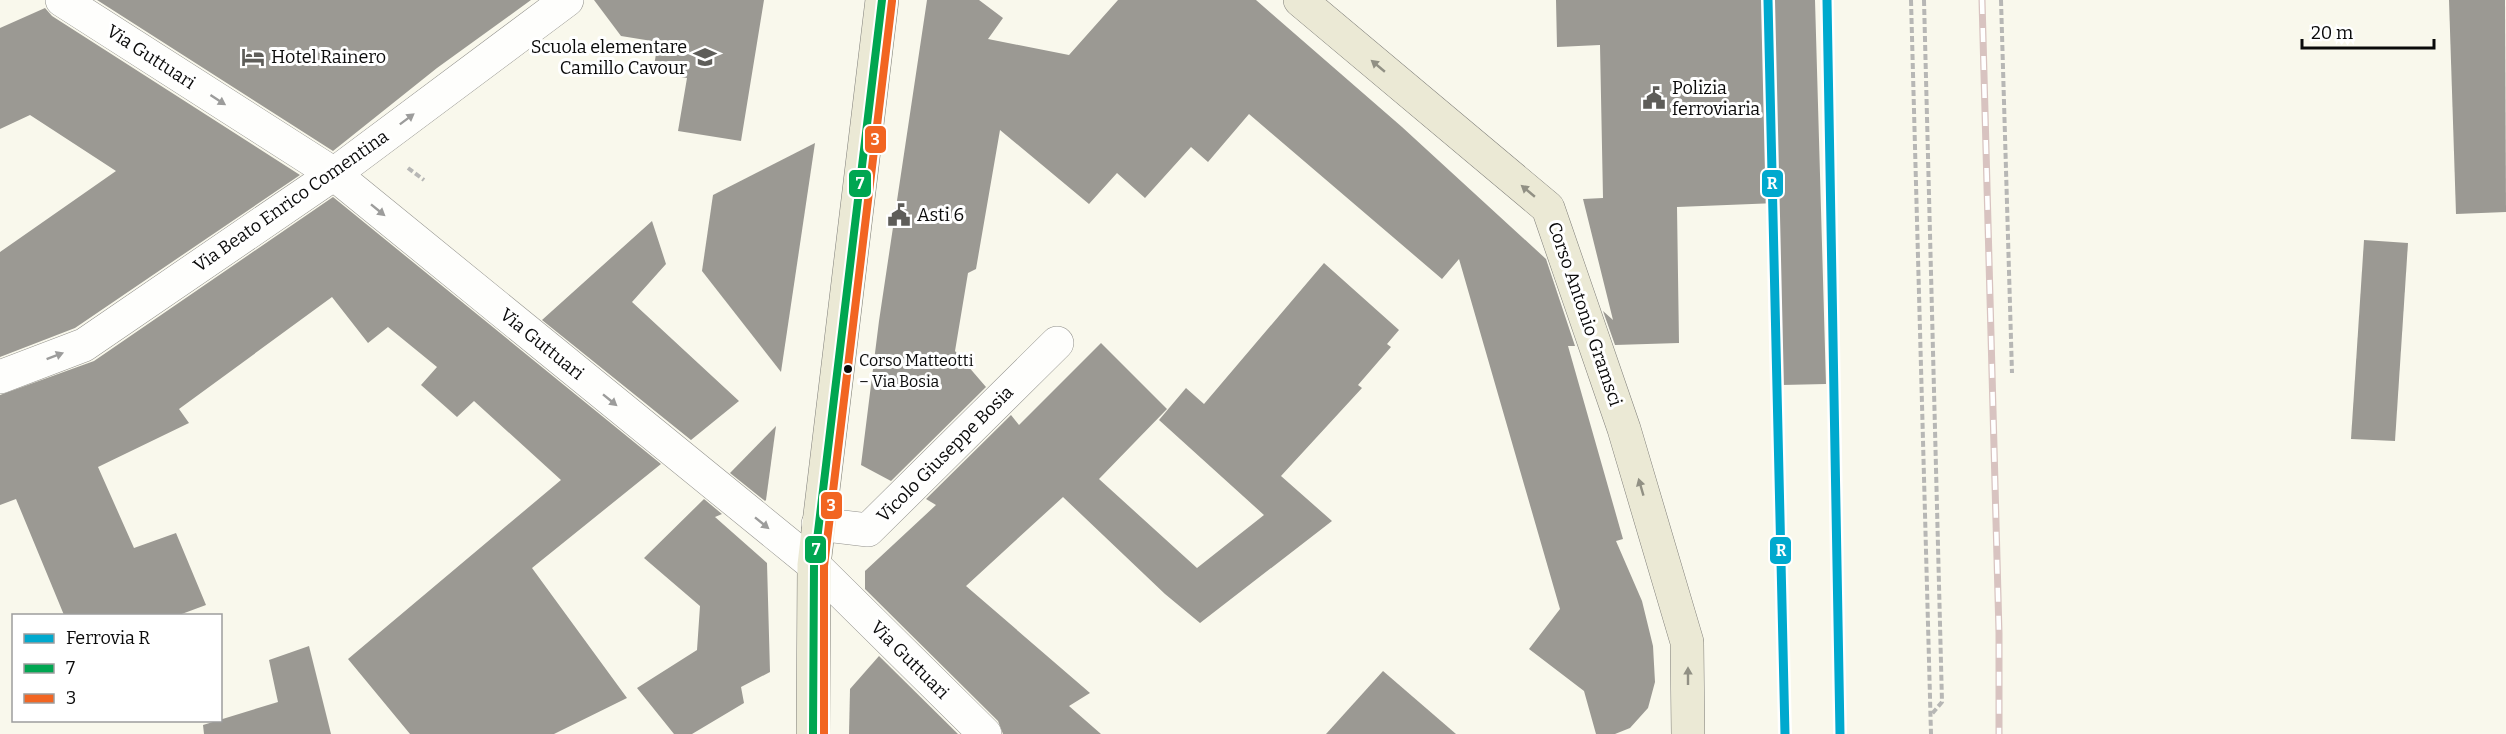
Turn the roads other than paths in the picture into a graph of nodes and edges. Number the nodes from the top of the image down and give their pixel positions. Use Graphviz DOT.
graph roads {
  1 [pos="62,0"];
  2 [pos="567,0"];
  3 [pos="882,0"];
  4 [pos="1300,0"];
  5 [pos="334,174"];
  6 [pos="1057,343"];
  7 [pos="0,377"];
  8 [pos="818,524"];
  9 [pos="814,565"];
  10 [pos="813,734"];
  11 [pos="985,734"];
  12 [pos="1688,734"];
  1 -- 5 [label="street, Via Guttuari, one-way"];
  5 -- 2 [label="street, Via Beato Enrico Comentina, one-way"];
  3 -- 8 [label="main road"];
  12 -- 4 [label="main road, Corso Antonio Gramsci, one-way"];
  7 -- 5 [label="street, Via Beato Enrico Comentina, one-way"];
  5 -- 9 [label="street, Via Guttuari, one-way"];
  6 -- 8 [label="street, Vicolo Giuseppe Bosia"];
  8 -- 9 [label="main road"];
  9 -- 10 [label="main road"];
  9 -- 11 [label="street, Via Guttuari"];
}
